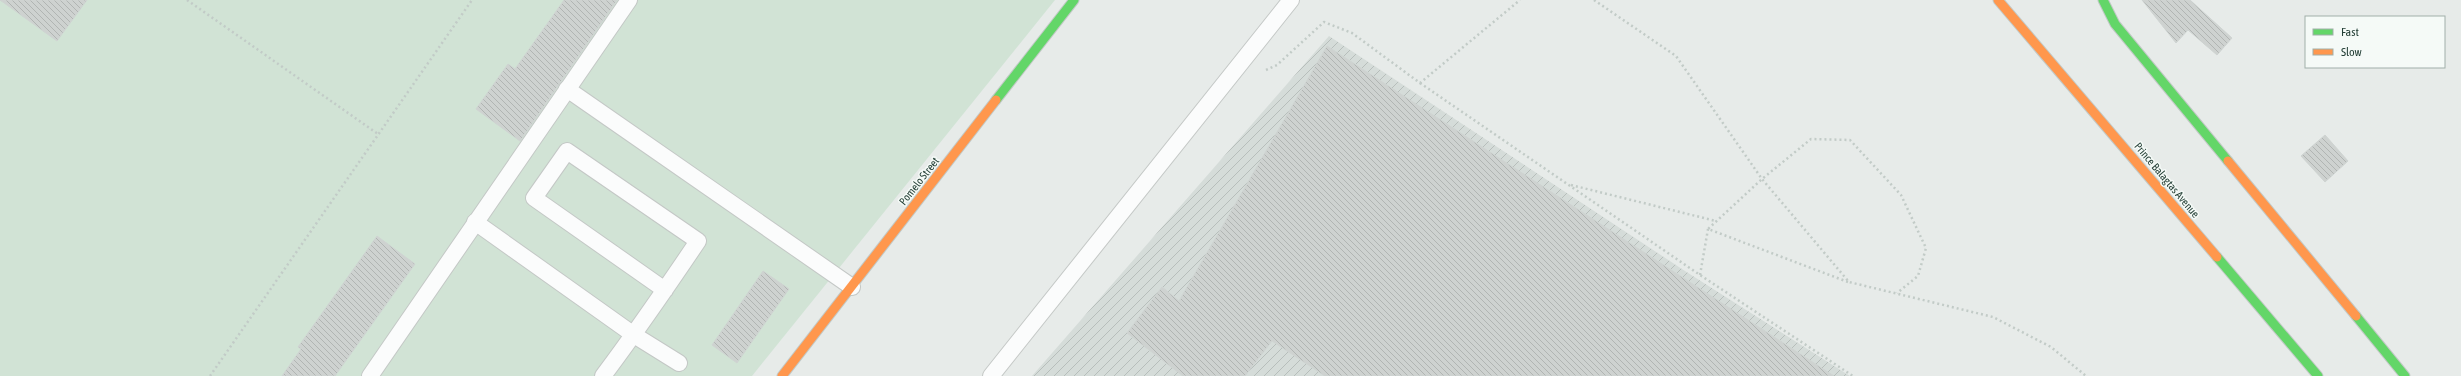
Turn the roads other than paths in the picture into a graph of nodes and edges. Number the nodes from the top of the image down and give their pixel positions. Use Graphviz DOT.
graph roads {
  1 [pos="629,0"];
  2 [pos="1074,0"];
  3 [pos="1292,0"];
  4 [pos="1998,0"];
  5 [pos="2103,0"];
  6 [pos="567,89"];
  7 [pos="475,222"];
  8 [pos="852,287"];
  9 [pos="665,290"];
  10 [pos="634,335"];
  11 [pos="679,362"];
  12 [pos="370,376"];
  13 [pos="603,376"];
  14 [pos="782,376"];
  15 [pos="991,376"];
  16 [pos="2318,376"];
  17 [pos="2405,376"];
  1 -- 6 [label="lane"];
  2 -- 8 [label="street, Pomelo Street"];
  3 -- 15 [label="lane"];
  4 -- 16 [label="street, Prince Balagtas Avenue"];
  5 -- 17 [label="street"];
  6 -- 7 [label="lane"];
  6 -- 8 [label="lane"];
  7 -- 10 [label="lane"];
  7 -- 12 [label="lane"];
  8 -- 14 [label="street, Pomelo Street"];
  9 -- 9 [label="lane"];
  9 -- 10 [label="lane"];
  10 -- 11 [label="lane"];
  10 -- 13 [label="lane"];
}
